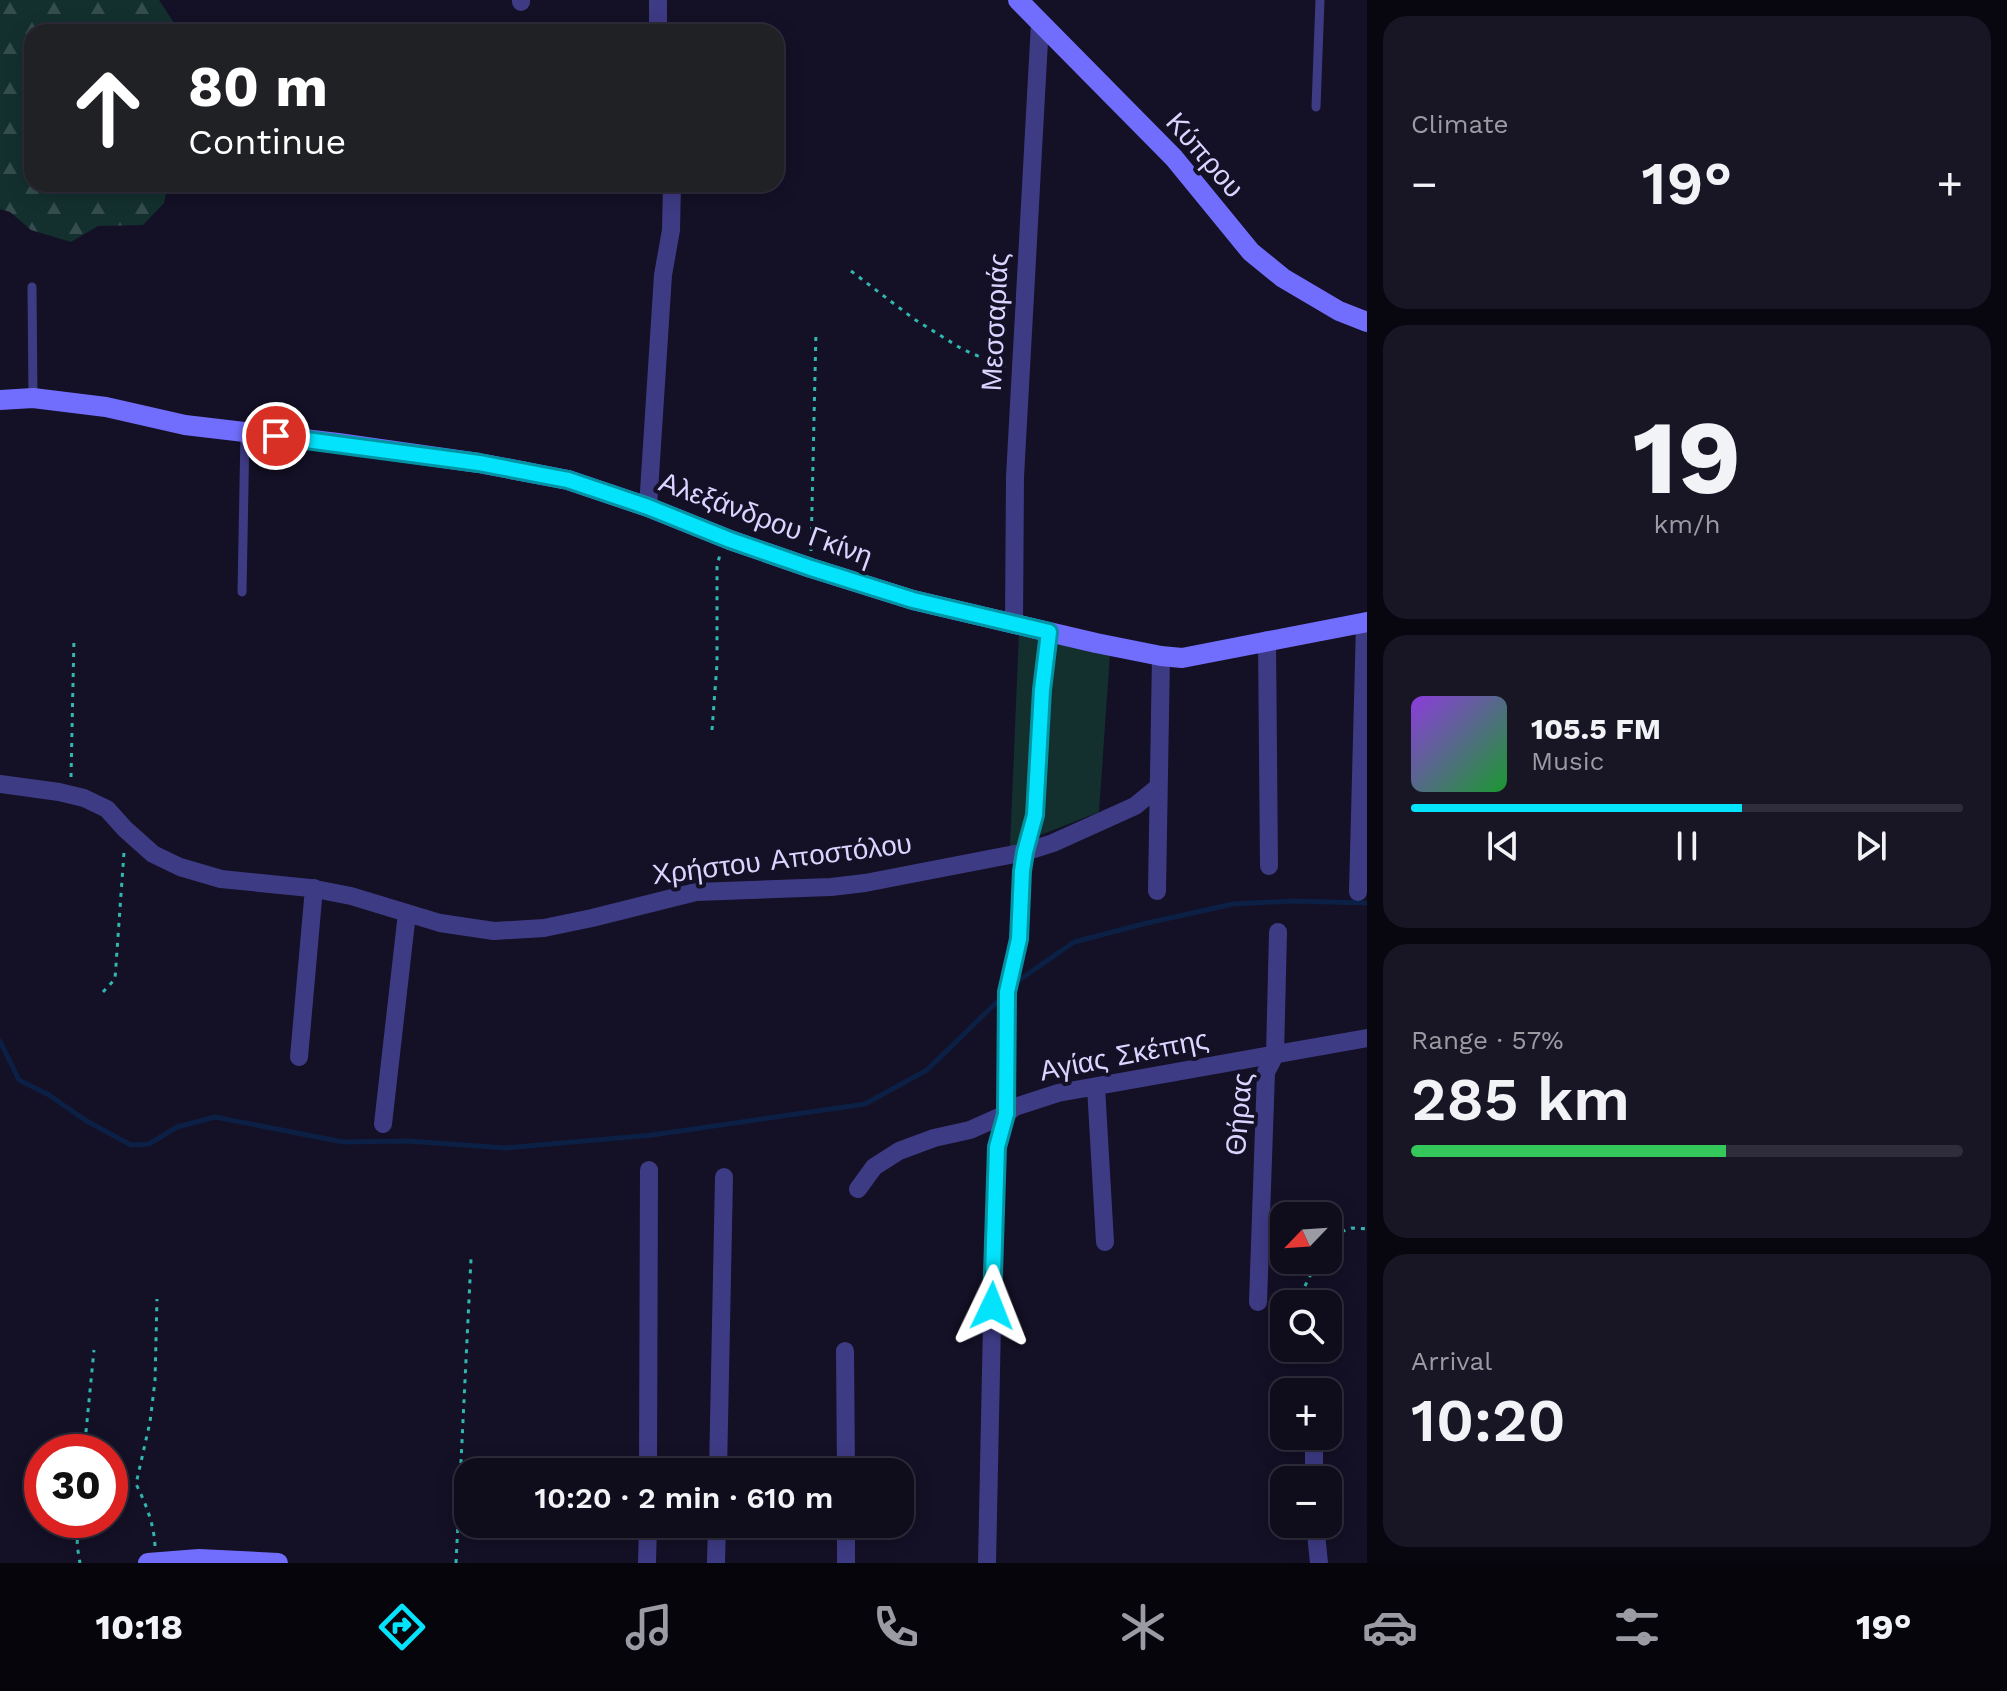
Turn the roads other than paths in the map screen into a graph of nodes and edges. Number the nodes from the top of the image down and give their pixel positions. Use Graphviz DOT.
graph roads {
  1 [pos="658,0"];
  2 [pos="1018,0"];
  3 [pos="1320,0"];
  4 [pos="1040,23"];
  5 [pos="658,24"];
  6 [pos="1316,107"];
  7 [pos="672,192"];
  8 [pos="32,287"];
  9 [pos="1367,322"];
  10 [pos="33,398"];
  11 [pos="0,400"];
  12 [pos="245,432"];
  13 [pos="648,507"];
  14 [pos="242,592"];
  15 [pos="1366,622"];
  16 [pos="1014,624"];
  17 [pos="1049,632"];
  18 [pos="1267,640"];
  19 [pos="1161,656"];
  20 [pos="0,784"];
  21 [pos="1157,788"];
  22 [pos="1025,852"];
  23 [pos="1269,866"];
  24 [pos="314,888"];
  25 [pos="1157,891"];
  26 [pos="1358,892"];
  27 [pos="407,913"];
  28 [pos="1278,932"];
  29 [pos="1367,1038"];
  30 [pos="1275,1055"];
  31 [pos="299,1057"];
  32 [pos="1096,1087"];
  33 [pos="1006,1114"];
  34 [pos="383,1124"];
  35 [pos="649,1170"];
  36 [pos="724,1177"];
  37 [pos="858,1189"];
  38 [pos="1105,1242"];
  39 [pos="1258,1302"];
  40 [pos="845,1351"];
  41 [pos="648,1458"];
  42 [pos="718,1458"];
  43 [pos="846,1458"];
  44 [pos="648,1538"];
  45 [pos="717,1538"];
  46 [pos="846,1538"];
  47 [pos="1316,1538"];
  48 [pos="210,1561"];
  49 [pos="157,1562"];
  50 [pos="248,1562"];
  51 [pos="148,1563"];
  52 [pos="278,1563"];
  53 [pos="647,1563"];
  54 [pos="716,1563"];
  55 [pos="846,1563"];
  56 [pos="987,1563"];
  57 [pos="1319,1563"];
  1 -- 5 [label="street"];
  2 -- 4 [label="street, Κύπρου"];
  3 -- 6 [label="lane"];
  4 -- 9 [label="street, Κύπρου"];
  4 -- 16 [label="street, Μεσσαριάς"];
  7 -- 13 [label="street"];
  8 -- 10 [label="lane"];
  10 -- 11 [label="street, Αλεξάνδρου Γκίνη"];
  10 -- 12 [label="street, Αλεξάνδρου Γκίνη"];
  12 -- 13 [label="street, Αλεξάνδρου Γκίνη"];
  12 -- 14 [label="lane"];
  13 -- 16 [label="street, Αλεξάνδρου Γκίνη"];
  15 -- 18 [label="street, Αλεξάνδρου Γκίνη"];
  15 -- 26 [label="street"];
  16 -- 17 [label="street, Αλεξάνδρου Γκίνη"];
  17 -- 19 [label="street, Αλεξάνδρου Γκίνη"];
  17 -- 22 [label="street"];
  18 -- 19 [label="street, Αλεξάνδρου Γκίνη"];
  18 -- 23 [label="street"];
  19 -- 21 [label="street"];
  20 -- 24 [label="street, Χρήστου Αποστόλου"];
  21 -- 22 [label="street, Χρήστου Αποστόλου"];
  21 -- 25 [label="street"];
  22 -- 27 [label="street, Χρήστου Αποστόλου"];
  22 -- 33 [label="street"];
  24 -- 27 [label="street, Χρήστου Αποστόλου"];
  24 -- 31 [label="street"];
  27 -- 34 [label="street"];
  28 -- 30 [label="street, Θήρας"];
  29 -- 30 [label="street, Αγίας Σκέπης"];
  30 -- 32 [label="street, Αγίας Σκέπης"];
  30 -- 39 [label="street, Θήρας"];
  32 -- 33 [label="street, Αγίας Σκέπης"];
  32 -- 38 [label="street"];
  33 -- 37 [label="street, Αγίας Σκέπης"];
  33 -- 56 [label="street"];
  35 -- 41 [label="street"];
  36 -- 42 [label="street"];
  40 -- 43 [label="street"];
  44 -- 53 [label="street"];
  45 -- 54 [label="street"];
  46 -- 55 [label="street"];
  47 -- 57 [label="street"];
  48 -- 49 [label="street"];
  48 -- 50 [label="street"];
  49 -- 51 [label="street"];
  50 -- 52 [label="street"];
}
